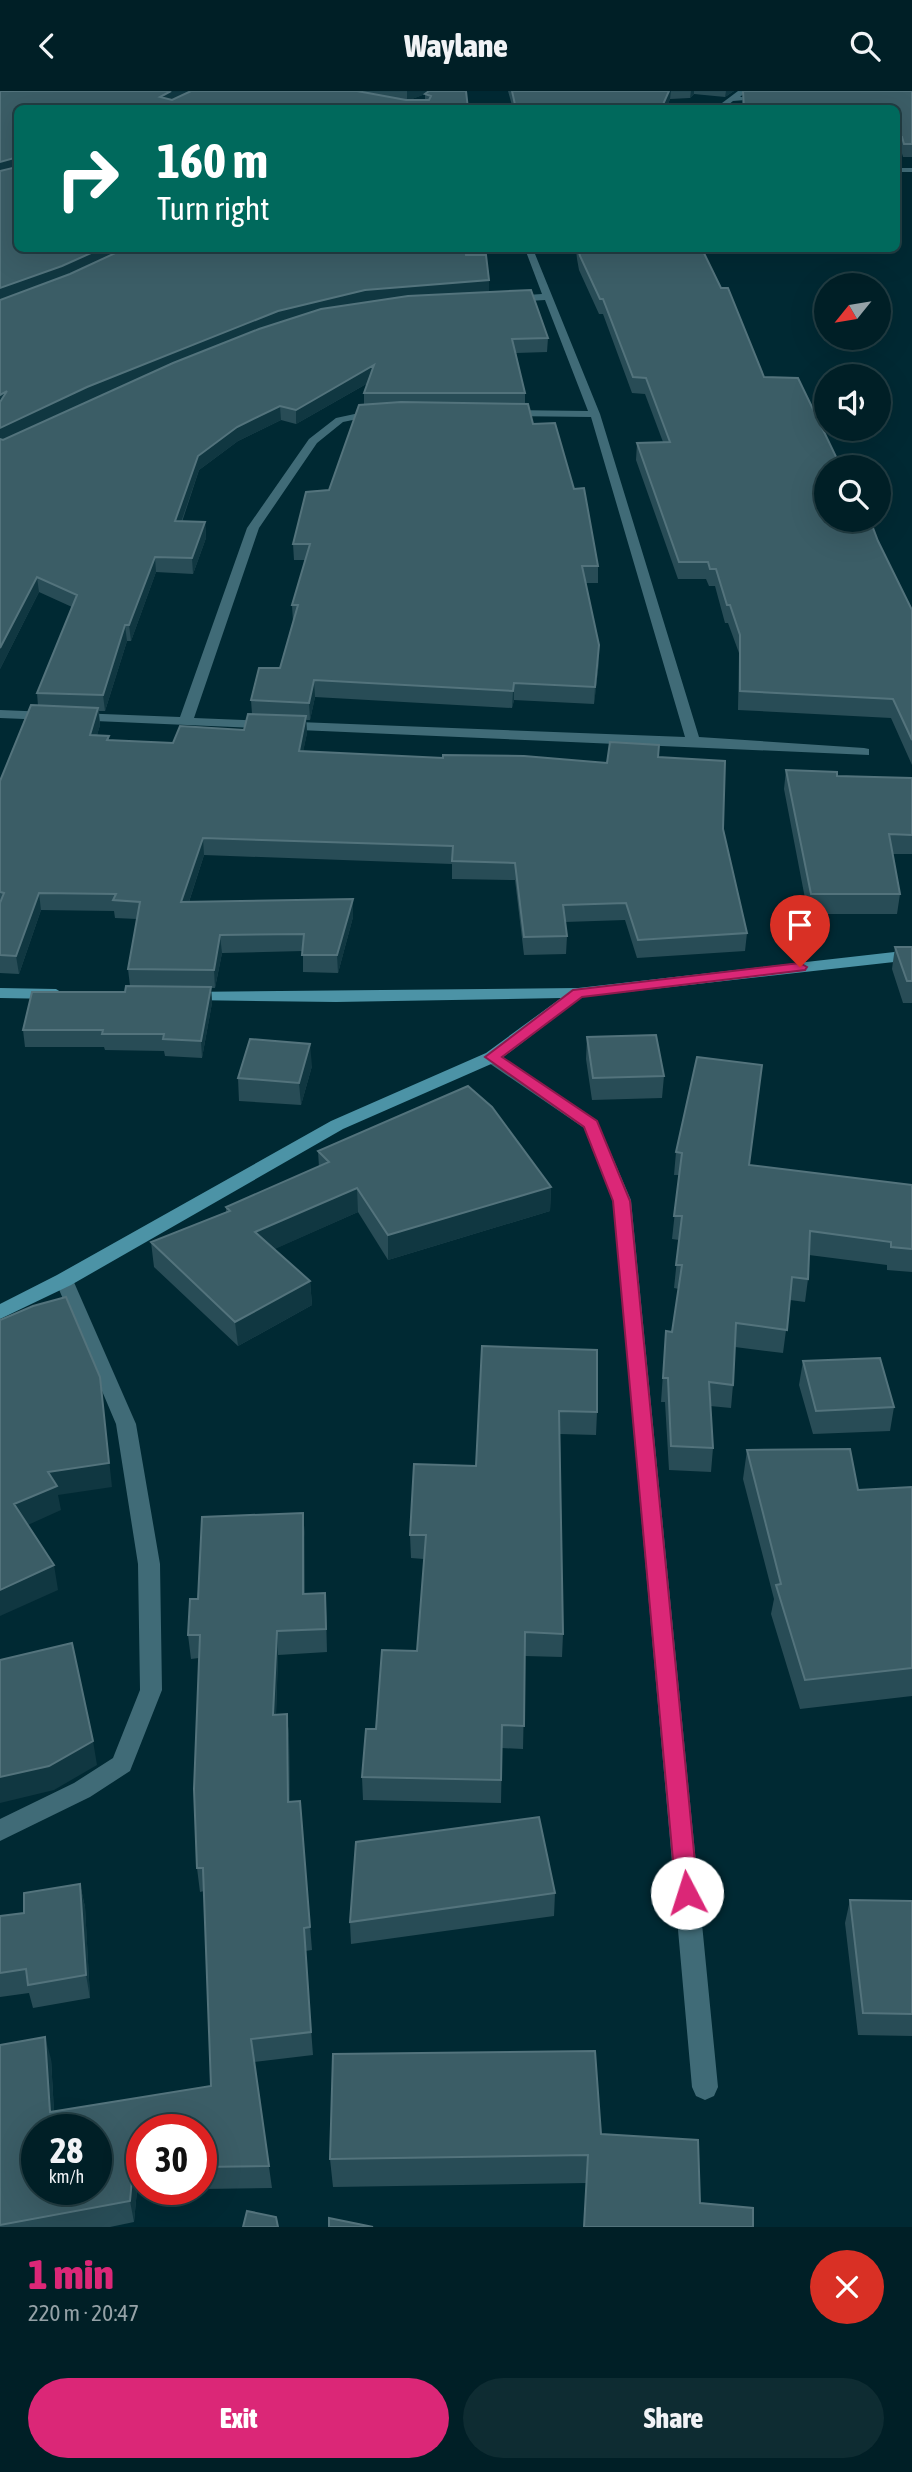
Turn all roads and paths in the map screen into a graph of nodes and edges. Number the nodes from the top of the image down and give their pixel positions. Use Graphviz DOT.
graph roads {
  1 [pos="743,91"];
  2 [pos="773,97"];
  3 [pos="734,99"];
  4 [pos="724,105"];
  5 [pos="530,252"];
  6 [pos="547,297"];
  7 [pos="497,299"];
  8 [pos="390,411"];
  9 [pos="491,413"];
  10 [pos="595,414"];
  11 [pos="0,714"];
  12 [pos="186,720"];
  13 [pos="693,741"];
  14 [pos="864,752"];
  15 [pos="912,955"];
  16 [pos="0,993"];
  17 [pos="578,993"];
  18 [pos="67,994"];
  19 [pos="175,995"];
  20 [pos="492,1057"];
  21 [pos="64,1280"];
  22 [pos="0,1312"];
  23 [pos="0,1832"];
  24 [pos="705,2087"];
  1 -- 3 [label="street"];
  2 -- 3 [label="street"];
  3 -- 4 [label="street"];
  5 -- 6 [label="street"];
  6 -- 7 [label="street"];
  6 -- 10 [label="street"];
  8 -- 12 [label="street"];
  9 -- 10 [label="street"];
  10 -- 13 [label="street"];
  11 -- 12 [label="street"];
  12 -- 13 [label="street"];
  13 -- 14 [label="street"];
  15 -- 17 [label="street"];
  16 -- 18 [label="street"];
  17 -- 19 [label="street"];
  17 -- 20 [label="street"];
  20 -- 21 [label="street"];
  20 -- 24 [label="street"];
  21 -- 22 [label="street"];
  21 -- 23 [label="street"];
}
